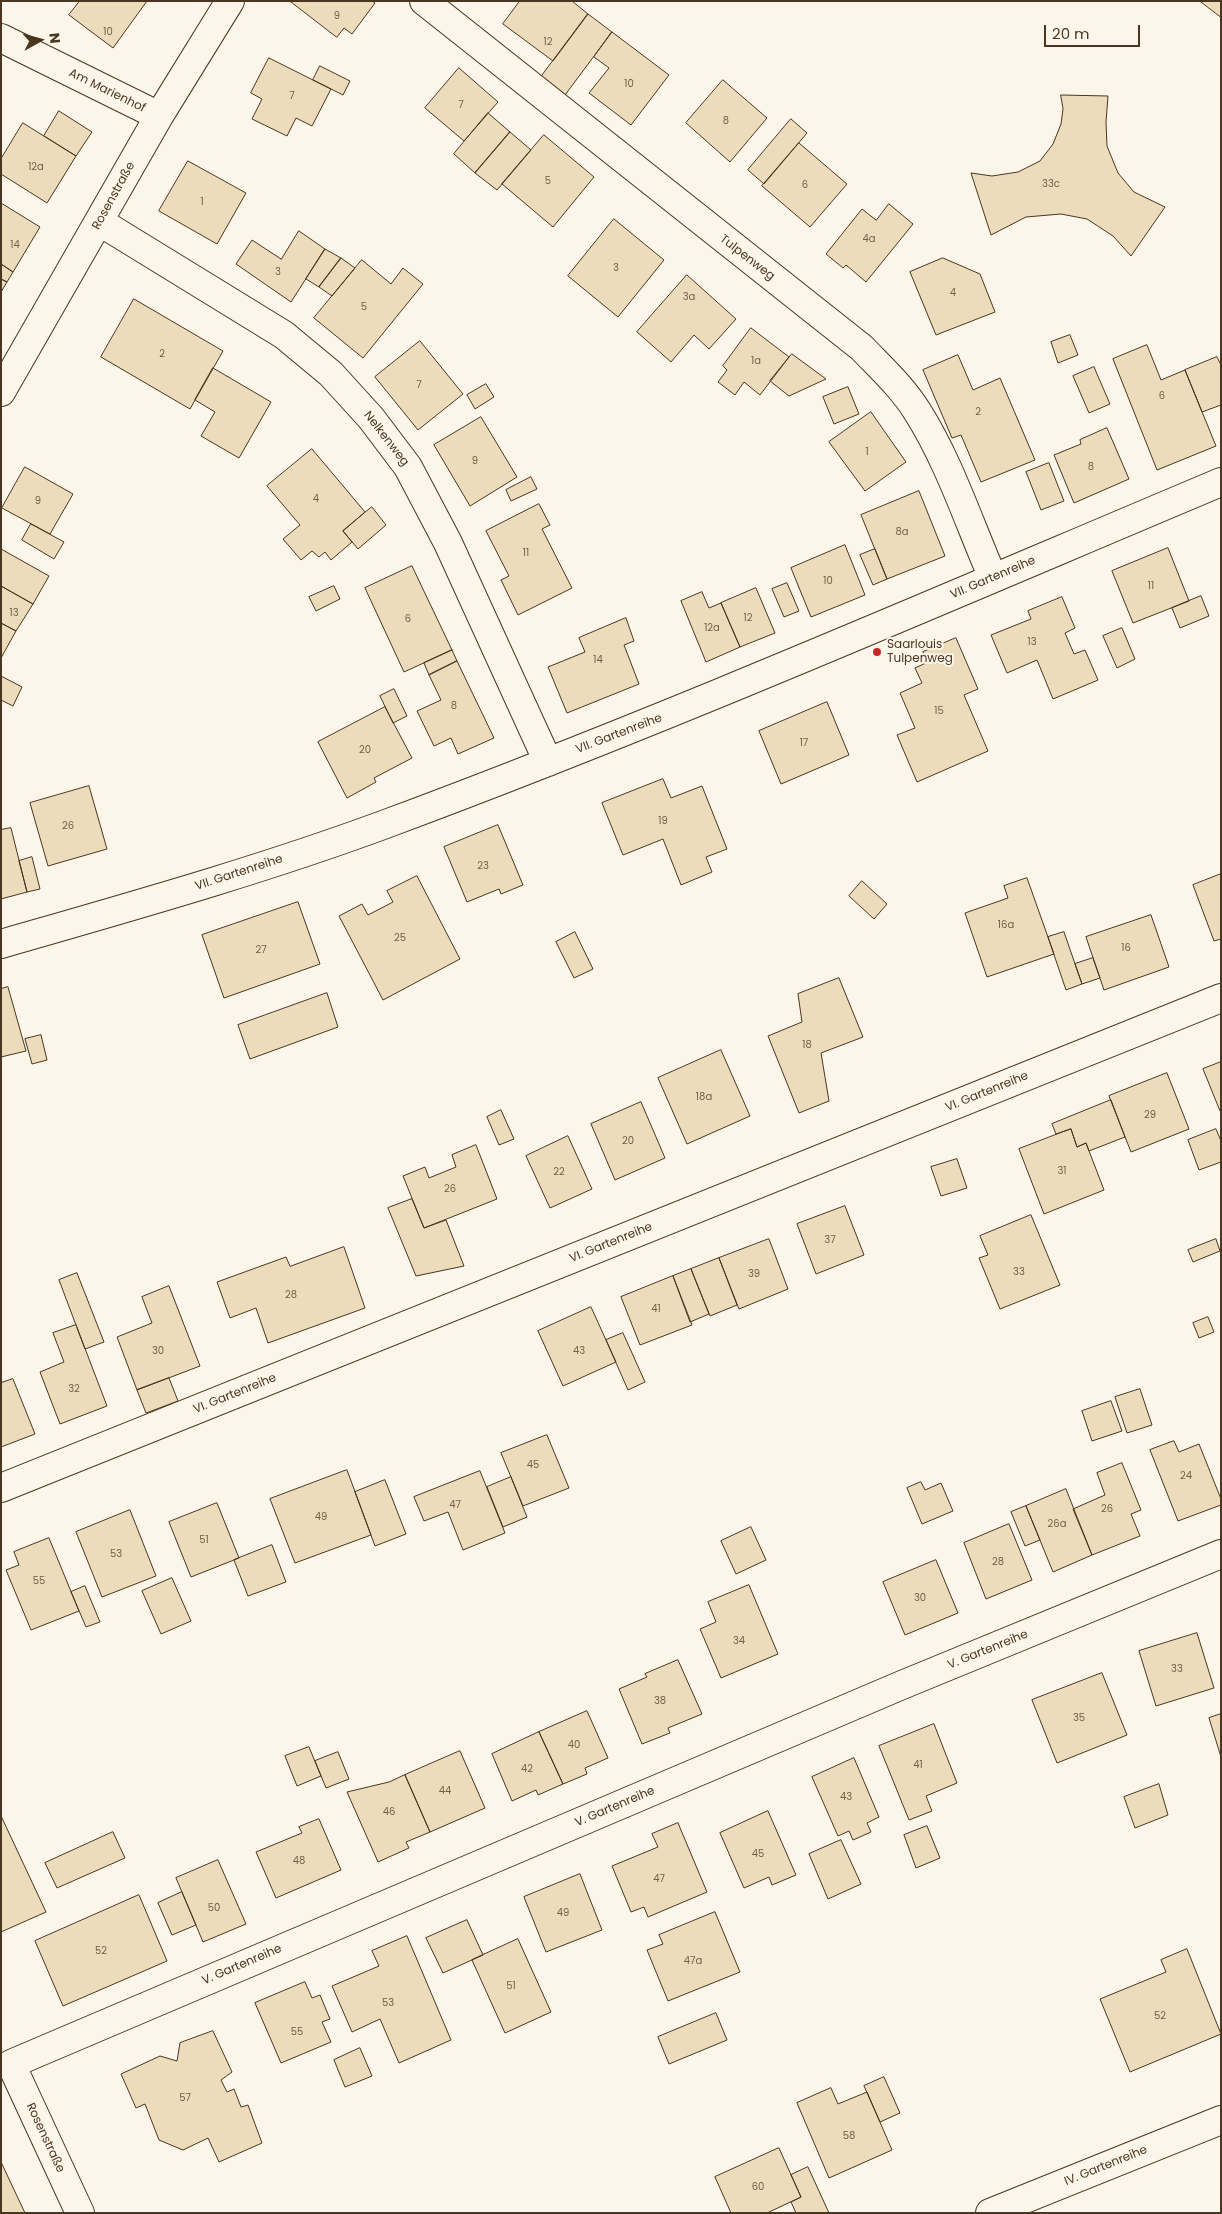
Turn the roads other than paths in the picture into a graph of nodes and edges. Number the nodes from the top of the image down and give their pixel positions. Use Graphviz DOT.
graph roads {
  1 [pos="230,1"];
  2 [pos="424,1"];
  3 [pos="1,38"];
  4 [pos="159,116"];
  5 [pos="100,222"];
  6 [pos="1,392"];
  7 [pos="1221,482"];
  8 [pos="993,578"];
  9 [pos="548,762"];
  10 [pos="1,944"];
  11 [pos="1221,998"];
  12 [pos="1,1488"];
  13 [pos="1221,1554"];
  14 [pos="11,2064"];
  15 [pos="1221,2120"];
  16 [pos="80,2213"];
  17 [pos="990,2213"];
  1 -- 4 [label="street, Rosenstraße"];
  2 -- 8 [label="street, Tulpenweg"];
  3 -- 4 [label="street, Am Marienhof"];
  4 -- 5 [label="street, Rosenstraße"];
  5 -- 6 [label="street, Rosenstraße"];
  5 -- 9 [label="street, Nelkenweg"];
  7 -- 8 [label="street, VII. Gartenreihe"];
  8 -- 9 [label="street, VII. Gartenreihe"];
  9 -- 10 [label="street, VII. Gartenreihe"];
  11 -- 12 [label="street, VI. Gartenreihe"];
  13 -- 14 [label="street, V. Gartenreihe"];
  14 -- 16 [label="street, Rosenstraße"];
  15 -- 17 [label="street, IV. Gartenreihe"];
}
